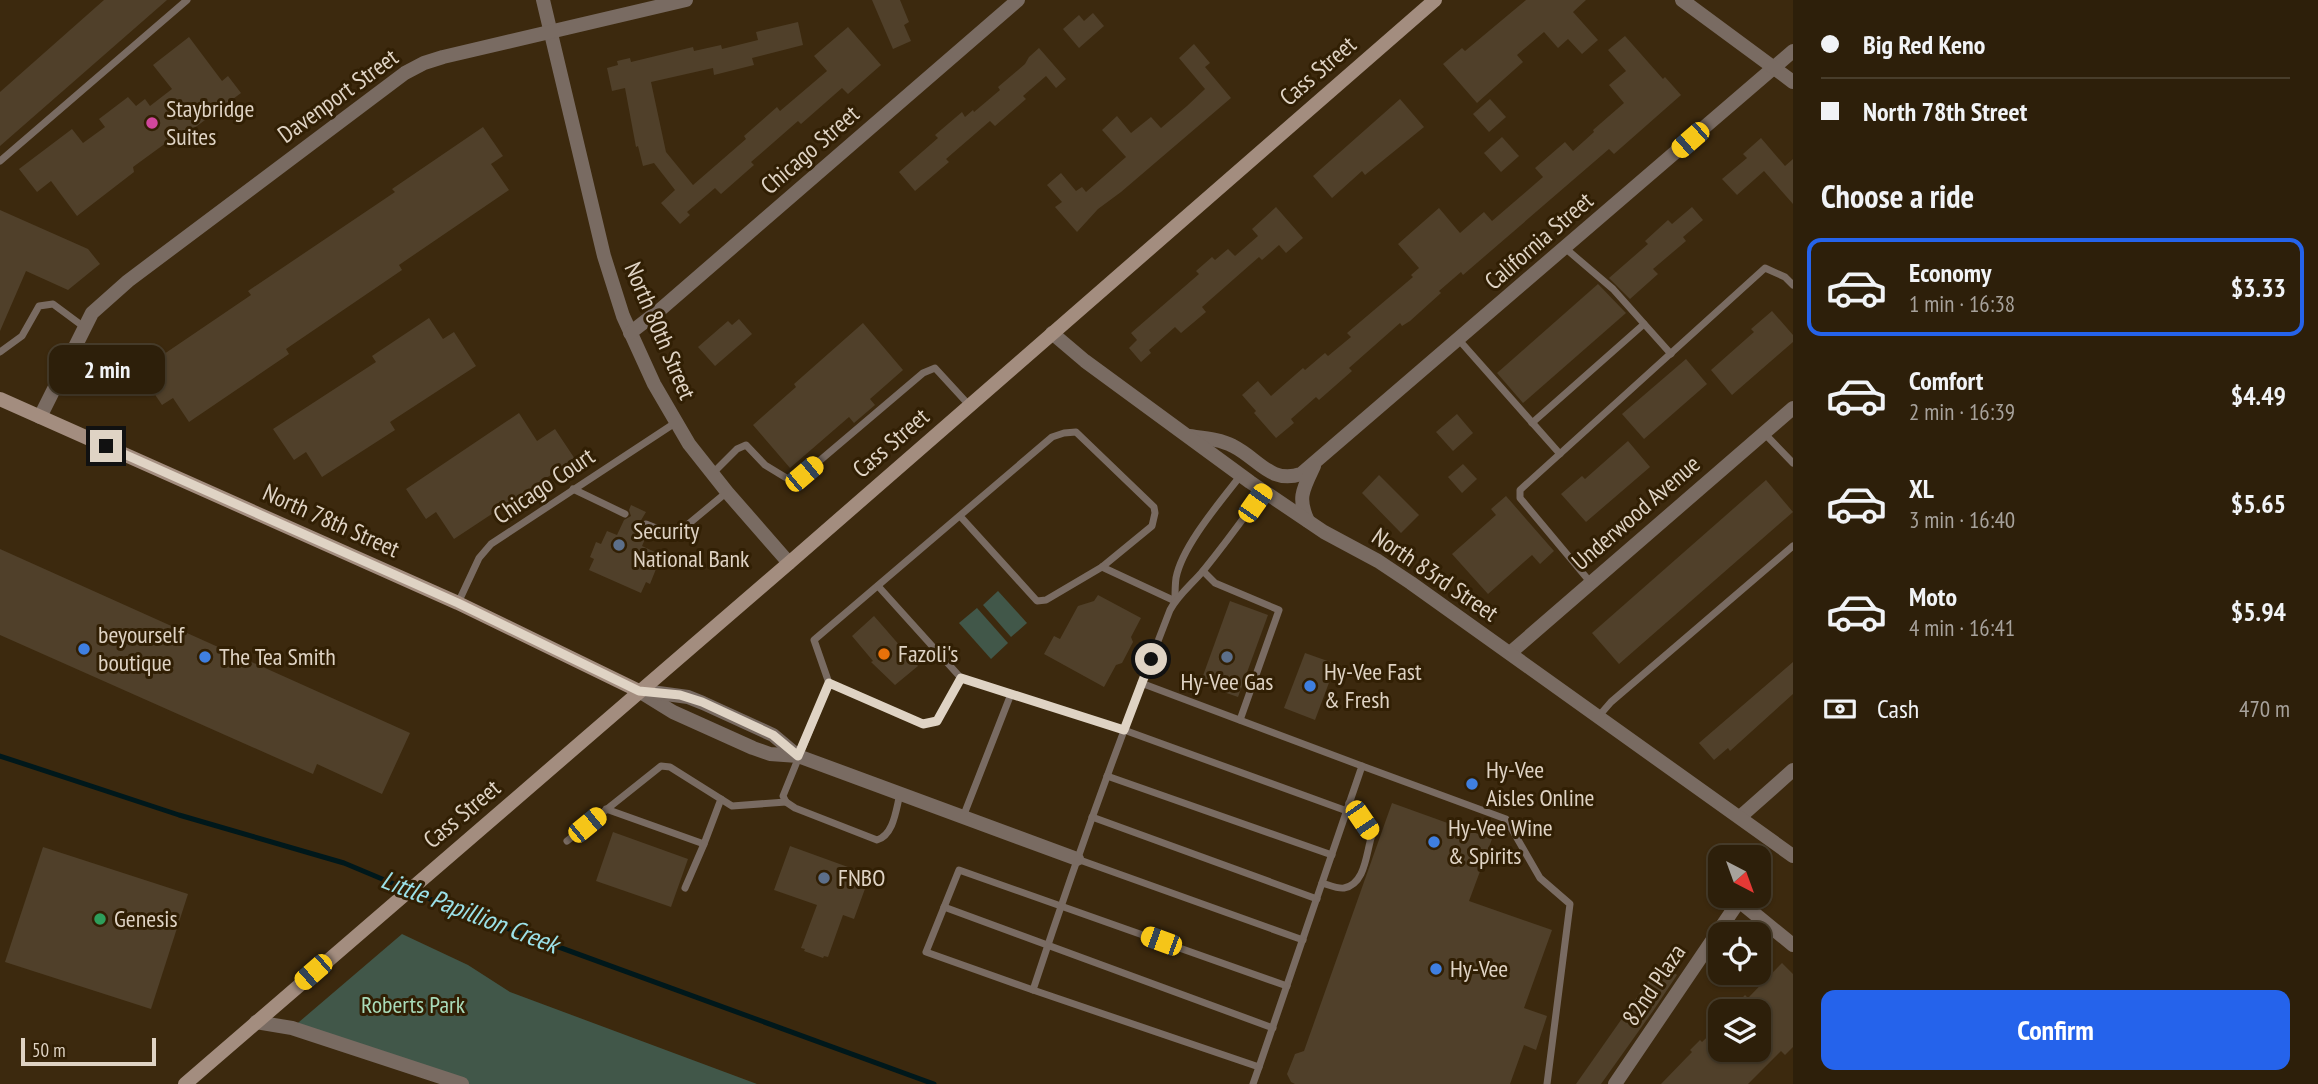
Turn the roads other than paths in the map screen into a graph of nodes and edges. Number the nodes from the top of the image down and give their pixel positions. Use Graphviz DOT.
graph roads {
  1 [pos="187,0"];
  2 [pos="543,0"];
  3 [pos="686,0"];
  4 [pos="1018,0"];
  5 [pos="1435,0"];
  6 [pos="1682,0"];
  7 [pos="1004,6"];
  8 [pos="551,32"];
  9 [pos="1793,51"];
  10 [pos="1774,68"];
  11 [pos="1793,82"];
  12 [pos="0,161"];
  13 [pos="1565,248"];
  14 [pos="1793,285"];
  15 [pos="1644,324"];
  16 [pos="85,328"];
  17 [pos="630,333"];
  18 [pos="1052,333"];
  19 [pos="1459,340"];
  20 [pos="0,352"];
  21 [pos="1671,354"];
  22 [pos="0,399"];
  23 [pos="970,405"];
  24 [pos="1793,408"];
  25 [pos="40,416"];
  26 [pos="676,423"];
  27 [pos="1532,423"];
  28 [pos="1764,433"];
  29 [pos="1189,436"];
  30 [pos="1560,454"];
  31 [pos="1793,463"];
  32 [pos="1314,465"];
  33 [pos="712,474"];
  34 [pos="1241,475"];
  35 [pos="573,489"];
  36 [pos="1263,491"];
  37 [pos="727,492"];
  38 [pos="625,514"];
  39 [pos="960,516"];
  40 [pos="1308,521"];
  41 [pos="646,524"];
  42 [pos="1793,545"];
  43 [pos="789,563"];
  44 [pos="1102,567"];
  45 [pos="1203,571"];
  46 [pos="1591,583"];
  47 [pos="878,586"];
  48 [pos="1175,601"];
  49 [pos="458,603"];
  50 [pos="1510,653"];
  51 [pos="961,678"];
  52 [pos="829,683"];
  53 [pos="1142,683"];
  54 [pos="639,691"];
  55 [pos="1011,694"];
  56 [pos="1598,717"];
  57 [pos="1240,720"];
  58 [pos="1124,730"];
  59 [pos="798,756"];
  60 [pos="1362,766"];
  61 [pos="1793,770"];
  62 [pos="1107,776"];
  63 [pos="900,794"];
  64 [pos="722,799"];
  65 [pos="786,802"];
  66 [pos="1348,807"];
  67 [pos="607,809"];
  68 [pos="963,817"];
  69 [pos="1092,817"];
  70 [pos="1740,817"];
  71 [pos="567,841"];
  72 [pos="704,844"];
  73 [pos="1332,855"];
  74 [pos="1793,856"];
  75 [pos="1077,859"];
  76 [pos="1322,883"];
  77 [pos="685,888"];
  78 [pos="1317,899"];
  79 [pos="1061,905"];
  80 [pos="944,907"];
  81 [pos="1303,940"];
  82 [pos="1793,945"];
  83 [pos="1047,947"];
  84 [pos="1287,986"];
  85 [pos="1033,990"];
  86 [pos="256,1022"];
  87 [pos="1273,1028"];
  88 [pos="1259,1067"];
  89 [pos="184,1084"];
  90 [pos="462,1084"];
  91 [pos="1253,1084"];
  92 [pos="1547,1084"];
  93 [pos="1615,1084"];
  1 -- 12 [label="lane"];
  2 -- 8 [label="street, North 80th Street"];
  3 -- 8 [label="street, Davenport Street"];
  4 -- 7 [label="street, Chicago Street"];
  5 -- 18 [label="main road, Cass Street"];
  6 -- 10 [label="street"];
  7 -- 17 [label="street, Chicago Street"];
  8 -- 16 [label="street, Davenport Street"];
  8 -- 17 [label="street, North 80th Street"];
  9 -- 10 [label="street, California Street"];
  10 -- 11 [label="street"];
  10 -- 13 [label="street, California Street"];
  13 -- 15 [label="lane"];
  13 -- 19 [label="street, California Street"];
  14 -- 21 [label="lane"];
  15 -- 21 [label="lane"];
  15 -- 27 [label="lane"];
  16 -- 20 [label="lane"];
  16 -- 25 [label="street, Davenport Street"];
  17 -- 26 [label="street, North 80th Street"];
  18 -- 23 [label="main road, Cass Street"];
  18 -- 29 [label="street, North 83rd Street"];
  19 -- 27 [label="lane"];
  19 -- 32 [label="street, California Street"];
  21 -- 30 [label="lane"];
  22 -- 25 [label="main road, North 78th Street"];
  23 -- 33 [label="lane"];
  23 -- 43 [label="main road, Cass Street"];
  24 -- 28 [label="street, Underwood Avenue"];
  25 -- 49 [label="main road, North 78th Street"];
  26 -- 33 [label="street, North 80th Street"];
  26 -- 35 [label="lane, Chicago Court"];
  27 -- 30 [label="lane"];
  28 -- 31 [label="lane"];
  28 -- 46 [label="street, Underwood Avenue"];
  29 -- 32 [label="street, California Street"];
  29 -- 34 [label="street, North 83rd Street"];
  30 -- 46 [label="lane"];
  32 -- 40 [label="street, California Street"];
  33 -- 37 [label="street, North 80th Street"];
  34 -- 36 [label="street, North 83rd Street"];
  34 -- 48 [label="lane"];
  35 -- 38 [label="lane"];
  35 -- 49 [label="lane, Chicago Court"];
  36 -- 40 [label="street, North 83rd Street"];
  36 -- 45 [label="lane"];
  37 -- 41 [label="lane"];
  37 -- 43 [label="street, North 80th Street"];
  39 -- 44 [label="lane"];
  39 -- 44 [label="lane"];
  39 -- 47 [label="lane"];
  40 -- 50 [label="street, North 83rd Street"];
  42 -- 56 [label="lane"];
  43 -- 54 [label="main road, Cass Street"];
  44 -- 48 [label="lane"];
  45 -- 48 [label="lane"];
  45 -- 57 [label="lane"];
  46 -- 50 [label="street, Underwood Avenue"];
  47 -- 51 [label="lane"];
  47 -- 52 [label="lane"];
  48 -- 53 [label="lane"];
  49 -- 54 [label="main road, North 78th Street"];
  50 -- 56 [label="street, North 83rd Street"];
  51 -- 52 [label="lane"];
  51 -- 55 [label="lane"];
  52 -- 59 [label="lane"];
  53 -- 57 [label="lane"];
  53 -- 58 [label="lane"];
  54 -- 59 [label="street"];
  54 -- 59 [label="street"];
  54 -- 86 [label="main road, Cass Street"];
  55 -- 58 [label="lane"];
  55 -- 68 [label="lane"];
  56 -- 70 [label="street, North 83rd Street"];
  57 -- 60 [label="lane"];
  58 -- 62 [label="lane"];
  58 -- 66 [label="lane"];
  59 -- 63 [label="street"];
  59 -- 65 [label="lane"];
  60 -- 66 [label="lane"];
  60 -- 92 [label="lane"];
  61 -- 70 [label="street"];
  62 -- 69 [label="lane"];
  62 -- 73 [label="lane"];
  63 -- 65 [label="lane"];
  63 -- 68 [label="street"];
  64 -- 65 [label="lane"];
  64 -- 67 [label="lane"];
  64 -- 72 [label="lane"];
  66 -- 73 [label="lane"];
  66 -- 76 [label="lane"];
  67 -- 71 [label="lane"];
  67 -- 72 [label="lane"];
  68 -- 75 [label="street"];
  69 -- 75 [label="lane"];
  69 -- 78 [label="lane"];
  70 -- 74 [label="street, North 83rd Street"];
  72 -- 77 [label="lane"];
  73 -- 76 [label="lane"];
  75 -- 79 [label="lane"];
  75 -- 81 [label="lane"];
  76 -- 78 [label="lane"];
  78 -- 81 [label="lane"];
  79 -- 80 [label="lane"];
  79 -- 83 [label="lane"];
  79 -- 84 [label="lane"];
  80 -- 83 [label="lane"];
  80 -- 85 [label="lane"];
  81 -- 84 [label="lane"];
  82 -- 93 [label="street, 82nd Plaza"];
  83 -- 85 [label="lane"];
  83 -- 87 [label="lane"];
  84 -- 87 [label="lane"];
  85 -- 88 [label="lane"];
  86 -- 89 [label="main road, Cass Street"];
  86 -- 90 [label="street"];
  87 -- 88 [label="lane"];
  88 -- 91 [label="lane"];
}
